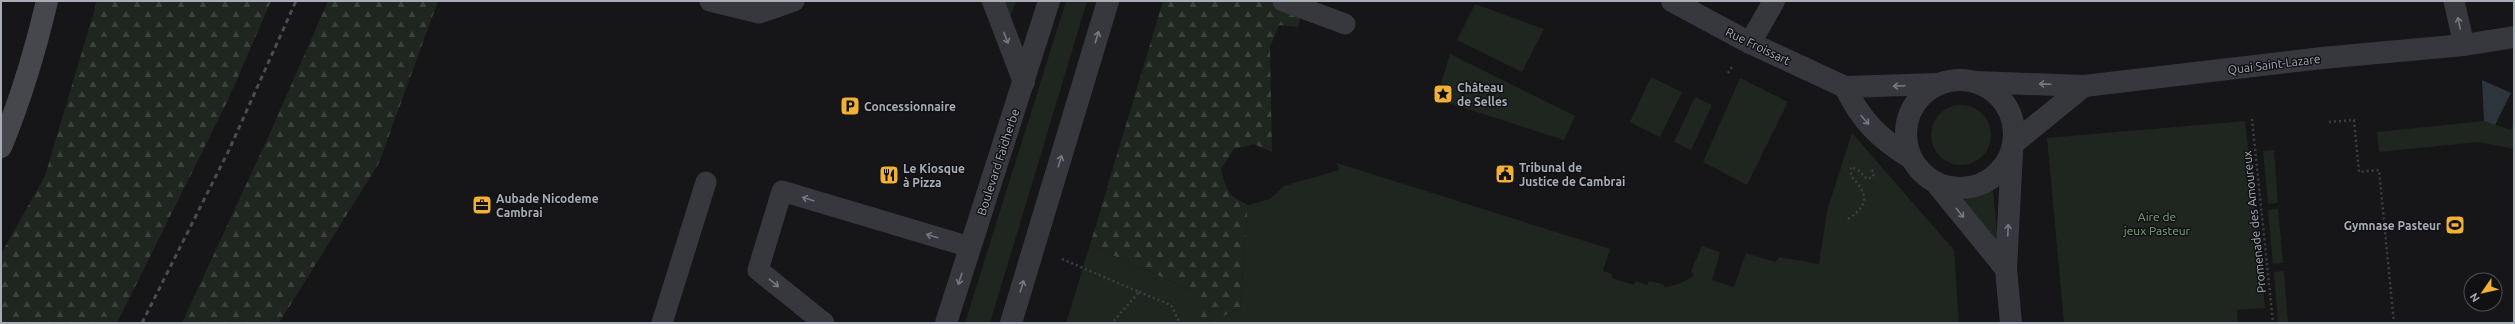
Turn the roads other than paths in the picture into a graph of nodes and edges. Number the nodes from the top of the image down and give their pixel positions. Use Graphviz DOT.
graph roads {
  1 [pos="47,1"];
  2 [pos="710,1"];
  3 [pos="794,1"];
  4 [pos="992,1"];
  5 [pos="1049,1"];
  6 [pos="1108,1"];
  7 [pos="1283,1"];
  8 [pos="1672,1"];
  9 [pos="1774,1"];
  10 [pos="2454,1"];
  11 [pos="1345,24"];
  12 [pos="2514,37"];
  13 [pos="1750,43"];
  14 [pos="2464,45"];
  15 [pos="1024,82"];
  16 [pos="1976,82"];
  17 [pos="1938,84"];
  18 [pos="2084,86"];
  19 [pos="1845,87"];
  20 [pos="1,147"];
  21 [pos="2013,147"];
  22 [pos="1911,158"];
  23 [pos="706,182"];
  24 [pos="1936,183"];
  25 [pos="970,247"];
  26 [pos="2006,269"];
  27 [pos="662,323"];
  28 [pos="824,323"];
  29 [pos="946,323"];
  30 [pos="1011,323"];
  31 [pos="2011,323"];
  1 -- 20 [label="main road"];
  2 -- 3 [label="lane"];
  4 -- 15 [label="street, one-way"];
  5 -- 15 [label="street, Boulevard Faidherbe"];
  30 -- 6 [label="street, one-way"];
  7 -- 11 [label="lane"];
  8 -- 13 [label="street, Rue Froissart"];
  9 -- 13 [label="street"];
  14 -- 10 [label="lane, one-way"];
  12 -- 14 [label="street, Quai Saint-Lazare"];
  13 -- 19 [label="street, Rue Froissart"];
  14 -- 18 [label="street, Quai Saint-Lazare"];
  15 -- 25 [label="street, Boulevard Faidherbe"];
  16 -- 17 [label="street"];
  18 -- 16 [label="street, Quai Saint-Lazare, one-way"];
  16 -- 21 [label="street"];
  17 -- 19 [label="street, Rue Froissart, one-way"];
  17 -- 22 [label="street"];
  18 -- 21 [label="street"];
  19 -- 22 [label="street, one-way"];
  21 -- 24 [label="street"];
  26 -- 21 [label="street, one-way"];
  22 -- 24 [label="street"];
  23 -- 27 [label="lane"];
  24 -- 26 [label="street, one-way"];
  25 -- 28 [label="lane, one-way"];
  25 -- 29 [label="street, Boulevard Faidherbe, one-way"];
  26 -- 31 [label="street"];
}
